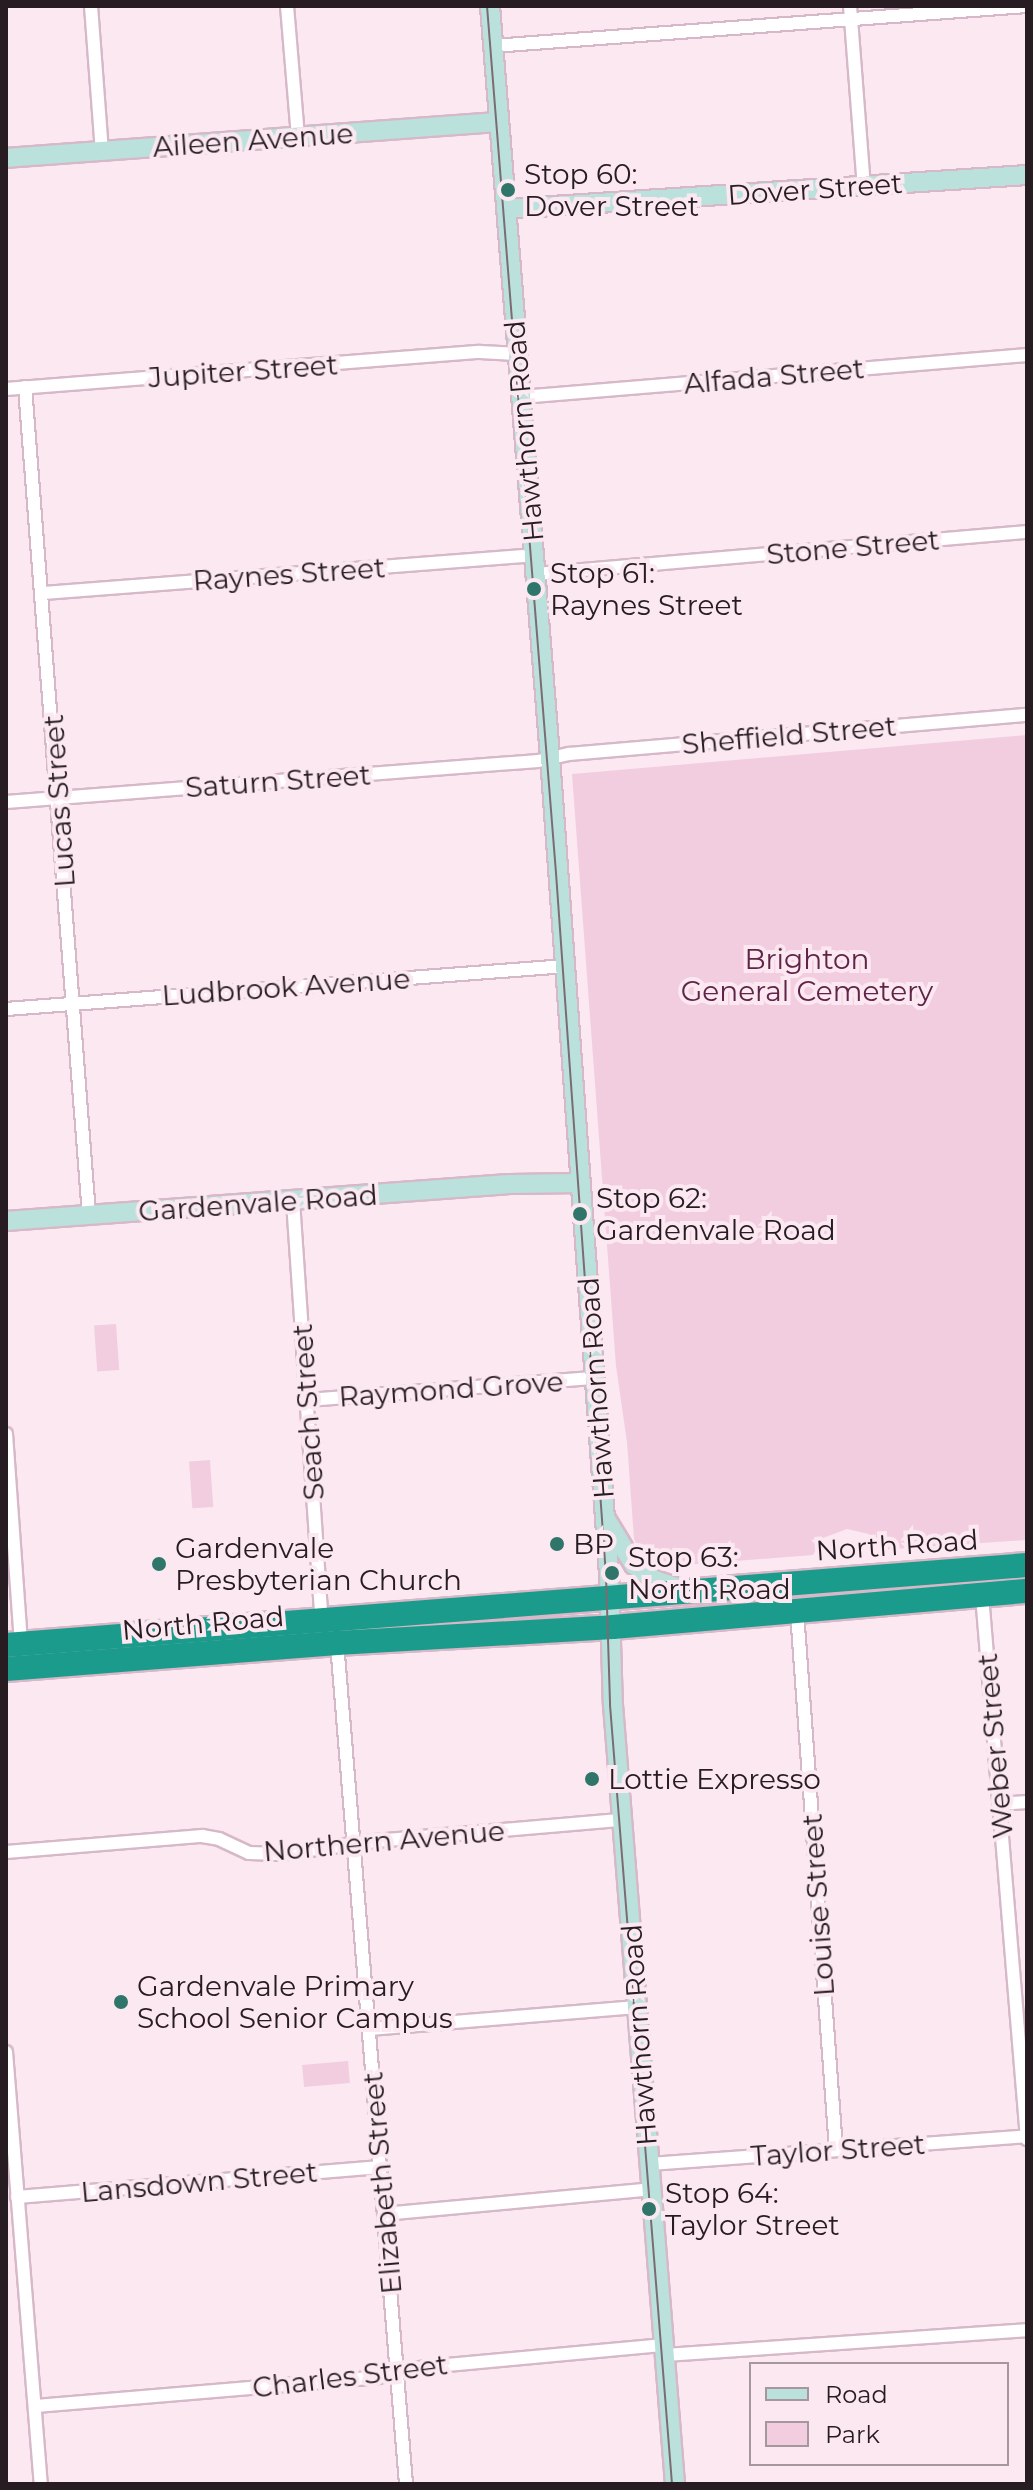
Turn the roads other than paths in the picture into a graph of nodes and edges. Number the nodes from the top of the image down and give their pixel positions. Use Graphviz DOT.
graph roads {
  1 [pos="91,6"];
  2 [pos="287,6"];
  3 [pos="490,6"];
  4 [pos="1026,6"];
  5 [pos="850,12"];
  6 [pos="493,46"];
  7 [pos="499,122"];
  8 [pos="298,137"];
  9 [pos="102,151"];
  10 [pos="6,158"];
  11 [pos="1027,175"];
  12 [pos="864,186"];
  13 [pos="506,209"];
  14 [pos="517,349"];
  15 [pos="1027,355"];
  16 [pos="25,387"];
  17 [pos="6,389"];
  18 [pos="521,397"];
  19 [pos="1027,532"];
  20 [pos="535,564"];
  21 [pos="43,593"];
  22 [pos="1027,715"];
  23 [pos="550,757"];
  24 [pos="60,798"];
  25 [pos="6,802"];
  26 [pos="566,966"];
  27 [pos="74,1003"];
  28 [pos="6,1009"];
  29 [pos="580,1176"];
  30 [pos="293,1201"];
  31 [pos="89,1215"];
  32 [pos="6,1221"];
  33 [pos="596,1378"];
  34 [pos="307,1400"];
  35 [pos="6,1434"];
  36 [pos="605,1517"];
  37 [pos="1027,1565"];
  38 [pos="684,1591"];
  39 [pos="1027,1591"];
  40 [pos="982,1595"];
  41 [pos="610,1596"];
  42 [pos="524,1603"];
  43 [pos="797,1612"];
  44 [pos="322,1622"];
  45 [pos="610,1627"];
  46 [pos="527,1632"];
  47 [pos="337,1643"];
  48 [pos="14,1645"];
  49 [pos="6,1669"];
  50 [pos="1027,1802"];
  51 [pos="999,1804"];
  52 [pos="622,1820"];
  53 [pos="354,1845"];
  54 [pos="6,1852"];
  55 [pos="1020,1984"];
  56 [pos="637,2007"];
  57 [pos="369,2029"];
  58 [pos="6,2052"];
  59 [pos="1027,2138"];
  60 [pos="836,2150"];
  61 [pos="649,2164"];
  62 [pos="381,2167"];
  63 [pos="651,2189"];
  64 [pos="13,2193"];
  65 [pos="384,2214"];
  66 [pos="1027,2330"];
  67 [pos="664,2350"];
  68 [pos="397,2372"];
  69 [pos="36,2406"];
  70 [pos="41,2484"];
  71 [pos="406,2484"];
  72 [pos="675,2484"];
  1 -- 9 [label="street"];
  2 -- 8 [label="street"];
  3 -- 6 [label="main road, Hawthorn Road"];
  4 -- 5 [label="street"];
  5 -- 6 [label="street"];
  5 -- 12 [label="street"];
  6 -- 7 [label="main road, Hawthorn Road"];
  7 -- 8 [label="main road, Aileen Avenue"];
  7 -- 13 [label="main road, Hawthorn Road"];
  8 -- 9 [label="main road, Aileen Avenue"];
  9 -- 10 [label="main road, Aileen Avenue"];
  11 -- 12 [label="main road, Dover Street"];
  12 -- 13 [label="main road, Dover Street"];
  13 -- 14 [label="main road, Hawthorn Road"];
  14 -- 16 [label="street, Jupiter Street"];
  14 -- 18 [label="main road, Hawthorn Road"];
  15 -- 18 [label="street, Alfada Street"];
  16 -- 17 [label="street, Jupiter Street"];
  16 -- 21 [label="street, Lucas Street"];
  18 -- 20 [label="main road, Hawthorn Road"];
  19 -- 20 [label="street, Stone Street"];
  20 -- 21 [label="street, Raynes Street"];
  20 -- 23 [label="main road, Hawthorn Road"];
  21 -- 24 [label="street, Lucas Street"];
  22 -- 23 [label="street, Sheffield Street"];
  23 -- 24 [label="street, Saturn Street"];
  23 -- 26 [label="main road, Hawthorn Road"];
  24 -- 25 [label="street, Saturn Street"];
  24 -- 27 [label="street, Lucas Street"];
  26 -- 27 [label="street, Ludbrook Avenue"];
  26 -- 29 [label="main road, Hawthorn Road"];
  27 -- 28 [label="street, Ludbrook Avenue"];
  27 -- 31 [label="street, Lucas Street"];
  29 -- 30 [label="main road, Gardenvale Road"];
  29 -- 33 [label="main road, Hawthorn Road"];
  30 -- 31 [label="main road, Gardenvale Road"];
  30 -- 34 [label="street, Seach Street"];
  31 -- 32 [label="main road, Gardenvale Road"];
  33 -- 34 [label="street, Raymond Grove"];
  33 -- 36 [label="main road, Hawthorn Road"];
  34 -- 44 [label="street, Seach Street"];
  35 -- 48 [label="street"];
  36 -- 38 [label="main road"];
  36 -- 41 [label="main road, Hawthorn Road"];
  37 -- 38 [label="highway, North Road"];
  38 -- 41 [label="highway, North Road"];
  39 -- 40 [label="highway, North Road"];
  40 -- 43 [label="highway, North Road"];
  40 -- 51 [label="street, Weber Street"];
  41 -- 42 [label="highway, North Road"];
  41 -- 45 [label="main road, Hawthorn Road"];
  42 -- 44 [label="highway, North Road"];
  42 -- 46 [label="highway"];
  43 -- 45 [label="highway, North Road"];
  43 -- 60 [label="street, Louise Street"];
  44 -- 48 [label="highway, North Road"];
  45 -- 46 [label="highway, North Road"];
  45 -- 52 [label="main road, Hawthorn Road"];
  46 -- 47 [label="highway, North Road"];
  47 -- 49 [label="highway, North Road"];
  47 -- 53 [label="street, Elizabeth Street"];
  50 -- 51 [label="street"];
  51 -- 55 [label="street, Weber Street"];
  52 -- 53 [label="street, Northern Avenue"];
  52 -- 56 [label="main road, Hawthorn Road"];
  53 -- 54 [label="street, Northern Avenue"];
  53 -- 57 [label="street, Elizabeth Street"];
  55 -- 59 [label="street, Weber Street"];
  56 -- 57 [label="street"];
  56 -- 61 [label="main road, Hawthorn Road"];
  57 -- 62 [label="street, Elizabeth Street"];
  58 -- 64 [label="street"];
  59 -- 60 [label="street, Taylor Street"];
  60 -- 61 [label="street, Taylor Street"];
  61 -- 63 [label="main road, Hawthorn Road"];
  62 -- 64 [label="street, Lansdown Street"];
  62 -- 65 [label="street, Elizabeth Street"];
  63 -- 65 [label="street"];
  63 -- 67 [label="main road, Hawthorn Road"];
  64 -- 69 [label="street"];
  65 -- 68 [label="street, Elizabeth Street"];
  66 -- 67 [label="street, Charles Street"];
  67 -- 68 [label="street, Charles Street"];
  67 -- 72 [label="main road, Hawthorn Road"];
  68 -- 69 [label="street, Charles Street"];
  68 -- 71 [label="street, Elizabeth Street"];
  69 -- 70 [label="street"];
}
